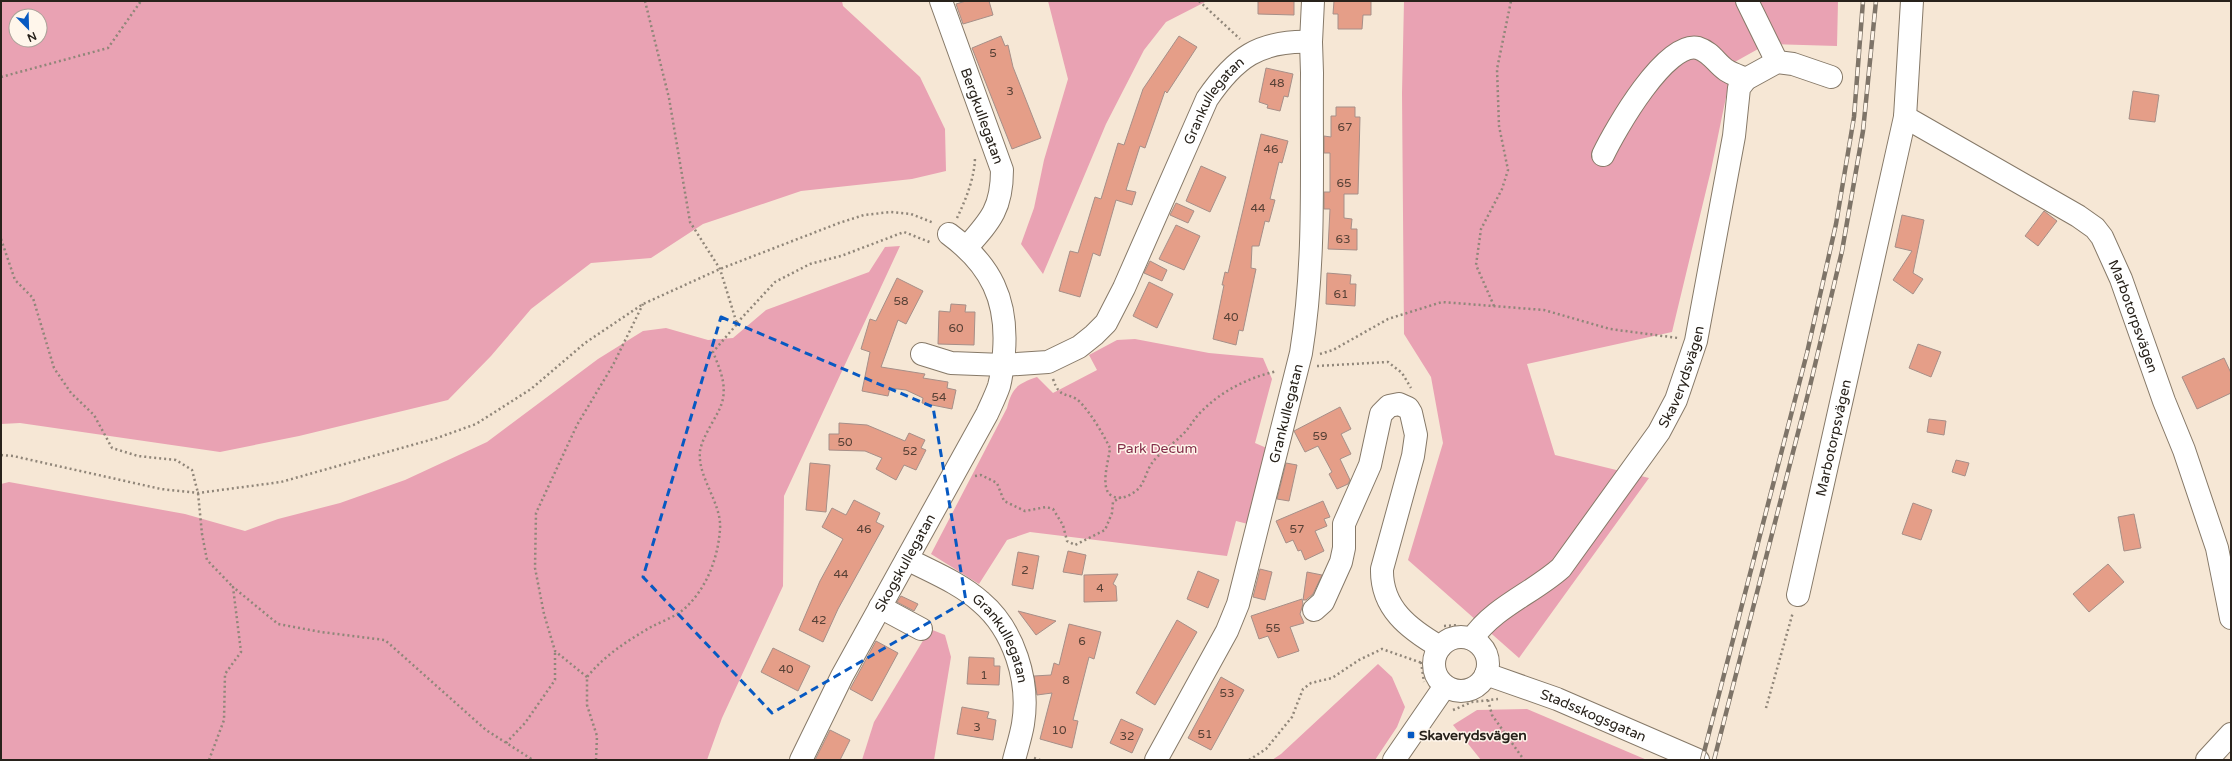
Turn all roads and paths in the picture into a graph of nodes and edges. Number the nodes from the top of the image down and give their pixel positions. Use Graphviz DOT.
graph roads {
  1 [pos="140,1"];
  2 [pos="645,1"];
  3 [pos="941,1"];
  4 [pos="1199,1"];
  5 [pos="1313,1"];
  6 [pos="1511,1"];
  7 [pos="1747,1"];
  8 [pos="1912,1"];
  9 [pos="1311,42"];
  10 [pos="1251,53"];
  11 [pos="1777,62"];
  12 [pos="1,77"];
  13 [pos="1831,77"];
  14 [pos="1746,79"];
  15 [pos="1905,117"];
  16 [pos="974,150"];
  17 [pos="1603,155"];
  18 [pos="949,234"];
  19 [pos="1,239"];
  20 [pos="967,247"];
  21 [pos="720,269"];
  22 [pos="643,304"];
  23 [pos="1494,306"];
  24 [pos="736,324"];
  25 [pos="1696,341"];
  26 [pos="922,354"];
  27 [pos="1048,362"];
  28 [pos="1299,362"];
  29 [pos="1003,364"];
  30 [pos="1,455"];
  31 [pos="969,477"];
  32 [pos="198,493"];
  33 [pos="1121,497"];
  34 [pos="907,559"];
  35 [pos="233,587"];
  36 [pos="1798,595"];
  37 [pos="880,607"];
  38 [pos="1314,610"];
  39 [pos="2231,618"];
  40 [pos="921,629"];
  41 [pos="1472,639"];
  42 [pos="1440,647"];
  43 [pos="555,651"];
  44 [pos="1420,659"];
  45 [pos="1422,663"];
  46 [pos="1486,674"];
  47 [pos="586,677"];
  48 [pos="1445,686"];
  49 [pos="1422,688"];
  50 [pos="1488,700"];
  51 [pos="1505,700"];
  52 [pos="1766,708"];
  53 [pos="1448,712"];
  54 [pos="2231,734"];
  55 [pos="506,743"];
  56 [pos="209,760"];
  57 [pos="533,760"];
  58 [pos="596,760"];
  59 [pos="801,760"];
  60 [pos="1014,760"];
  61 [pos="1156,760"];
  62 [pos="1249,760"];
  63 [pos="1394,760"];
  64 [pos="1524,760"];
  65 [pos="1698,760"];
  66 [pos="2207,760"];
  1 -- 12 [label="path"];
  2 -- 21 [label="path"];
  3 -- 20 [label="street, Bergkullegatan"];
  4 -- 10 [label="path"];
  5 -- 9 [label="street, Grankullegatan"];
  6 -- 23 [label="path"];
  7 -- 11 [label="street"];
  8 -- 15 [label="street, Marbotorpsvägen"];
  9 -- 10 [label="street, Grankullegatan"];
  9 -- 28 [label="street, Grankullegatan"];
  10 -- 27 [label="street, Grankullegatan"];
  11 -- 13 [label="street"];
  11 -- 14 [label="street"];
  14 -- 17 [label="street"];
  14 -- 25 [label="street, Skaverydsvägen"];
  15 -- 36 [label="street, Marbotorpsvägen"];
  15 -- 39 [label="street, Marbotorpsvägen"];
  16 -- 18 [label="path"];
  18 -- 20 [label="street, Skogskullegatan"];
  18 -- 21 [label="path"];
  18 -- 24 [label="path"];
  19 -- 32 [label="path"];
  20 -- 29 [label="street, Skogskullegatan"];
  21 -- 22 [label="path"];
  21 -- 24 [label="path"];
  22 -- 32 [label="path"];
  22 -- 43 [label="path"];
  23 -- 25 [label="path"];
  23 -- 28 [label="path"];
  24 -- 47 [label="path"];
  25 -- 41 [label="street, Skaverydsvägen"];
  26 -- 29 [label="street"];
  27 -- 29 [label="street, Grankullegatan"];
  27 -- 33 [label="path"];
  28 -- 33 [label="path"];
  28 -- 61 [label="street, Grankullegatan"];
  29 -- 34 [label="street, Skogskullegatan"];
  30 -- 32 [label="path"];
  31 -- 33 [label="path"];
  32 -- 35 [label="path"];
  34 -- 37 [label="street, Skogskullegatan"];
  34 -- 60 [label="street, Grankullegatan"];
  35 -- 55 [label="path"];
  35 -- 56 [label="path"];
  36 -- 52 [label="path"];
  37 -- 40 [label="street"];
  37 -- 59 [label="street, Skogskullegatan"];
  38 -- 42 [label="street"];
  41 -- 42 [label="street"];
  41 -- 46 [label="street"];
  42 -- 48 [label="street"];
  43 -- 47 [label="path"];
  43 -- 55 [label="path"];
  44 -- 45 [label="path"];
  45 -- 49 [label="path"];
  45 -- 62 [label="path"];
  46 -- 48 [label="street"];
  46 -- 65 [label="street, Stadsskogsgatan"];
  47 -- 58 [label="path"];
  48 -- 63 [label="street"];
  50 -- 51 [label="path"];
  50 -- 53 [label="path"];
  50 -- 64 [label="path"];
  54 -- 66 [label="street"];
  55 -- 57 [label="path"];
}
